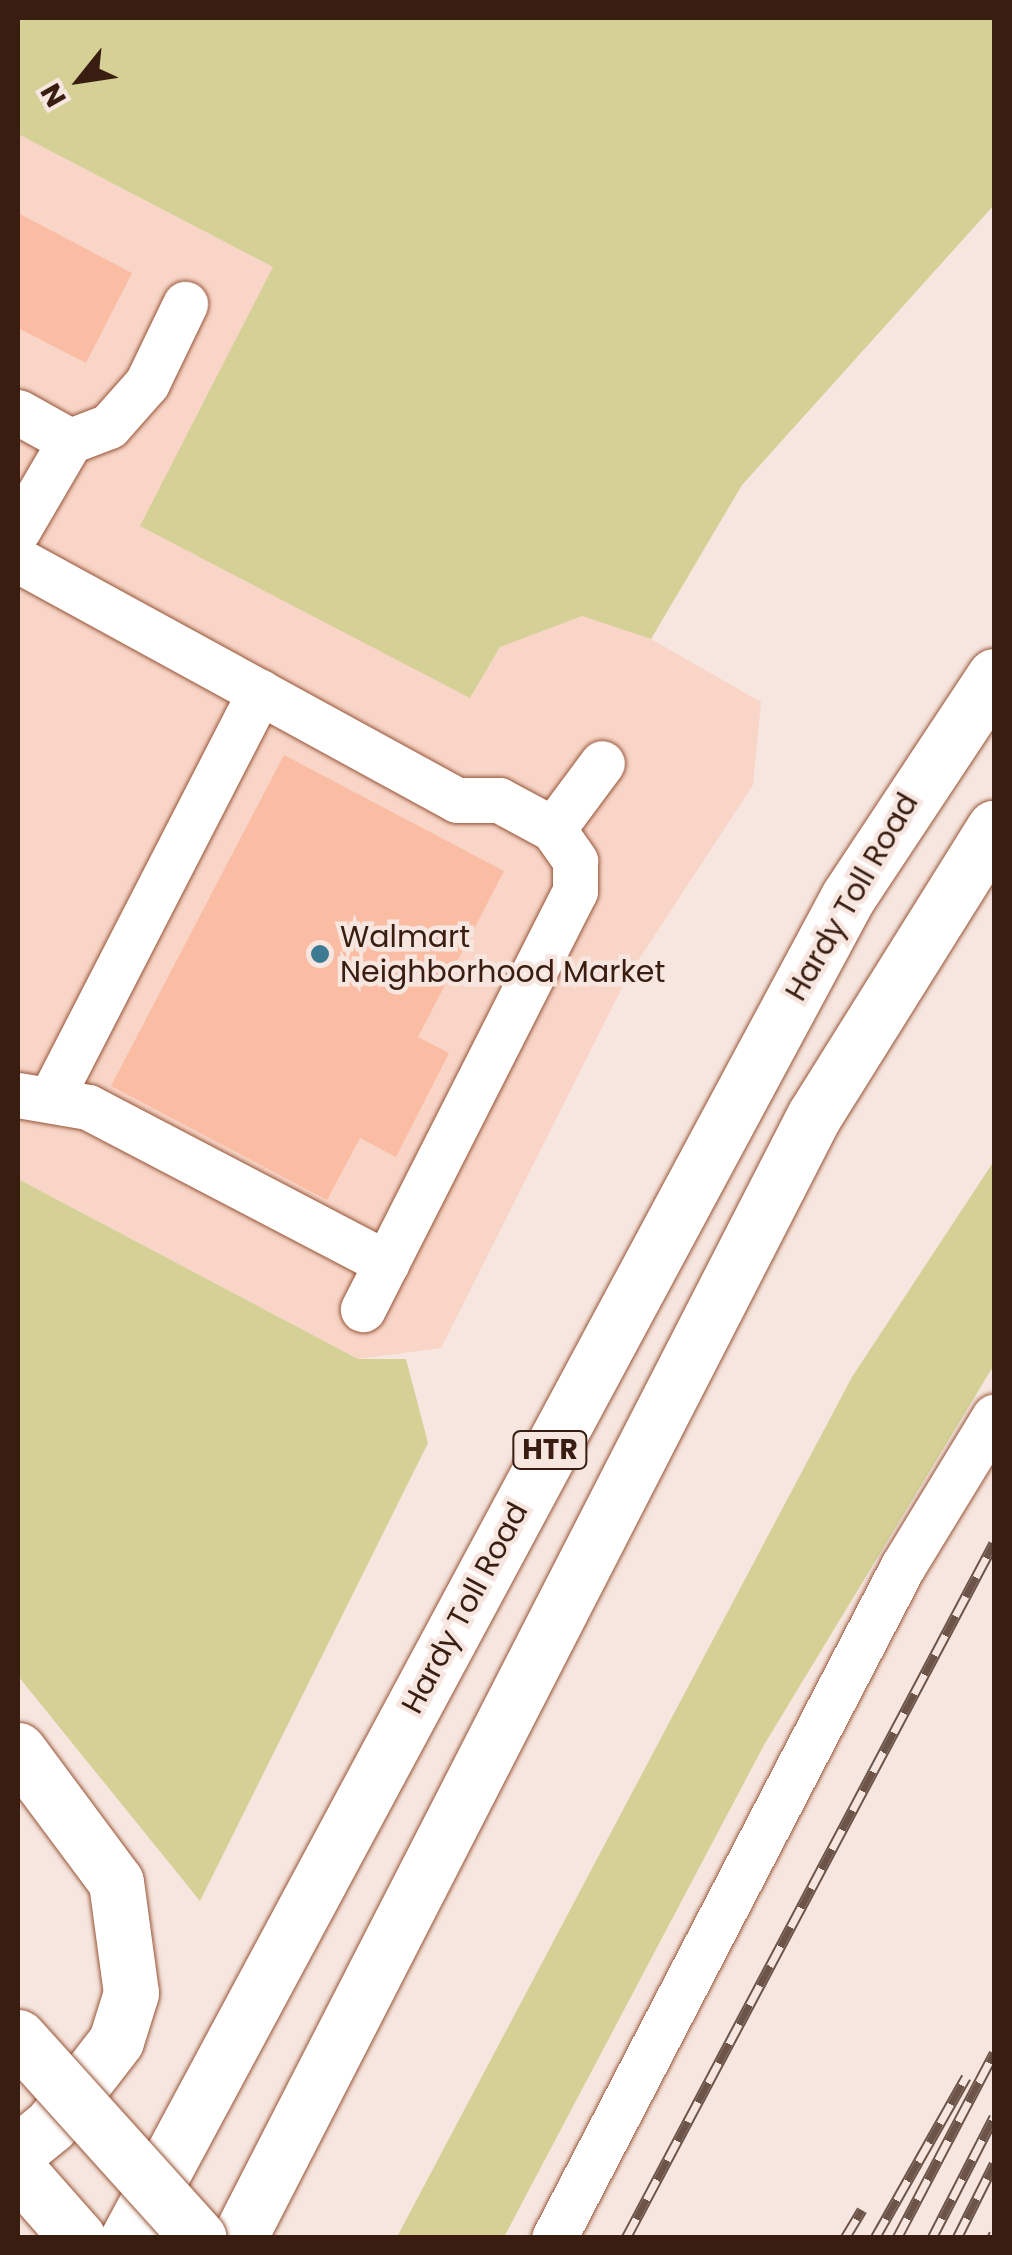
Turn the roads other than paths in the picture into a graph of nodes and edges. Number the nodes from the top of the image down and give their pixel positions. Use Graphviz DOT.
graph roads {
  1 [pos="185,304"];
  2 [pos="18,412"];
  3 [pos="70,440"];
  4 [pos="18,530"];
  5 [pos="18,560"];
  6 [pos="994,676"];
  7 [pos="260,692"];
  8 [pos="602,763"];
  9 [pos="553,828"];
  10 [pos="994,828"];
  11 [pos="34,1098"];
  12 [pos="387,1263"];
  13 [pos="363,1310"];
  14 [pos="994,1418"];
  15 [pos="18,1750"];
  16 [pos="18,2036"];
  17 [pos="18,2152"];
  18 [pos="18,2170"];
  19 [pos="78,2238"];
  20 [pos="128,2238"];
  21 [pos="199,2238"];
  22 [pos="239,2238"];
  23 [pos="554,2238"];
  1 -- 3 [label="lane"];
  2 -- 3 [label="lane"];
  3 -- 4 [label="lane"];
  5 -- 7 [label="lane"];
  6 -- 20 [label="main road, Hardy Toll Road / HTR"];
  7 -- 9 [label="lane"];
  7 -- 11 [label="lane"];
  8 -- 9 [label="lane"];
  9 -- 12 [label="lane"];
  10 -- 22 [label="main road, HTR"];
  11 -- 12 [label="lane"];
  12 -- 13 [label="lane"];
  14 -- 23 [label="lane"];
  15 -- 17 [label="main road"];
  16 -- 21 [label="main road, bridge"];
  18 -- 19 [label="main road"];
}
